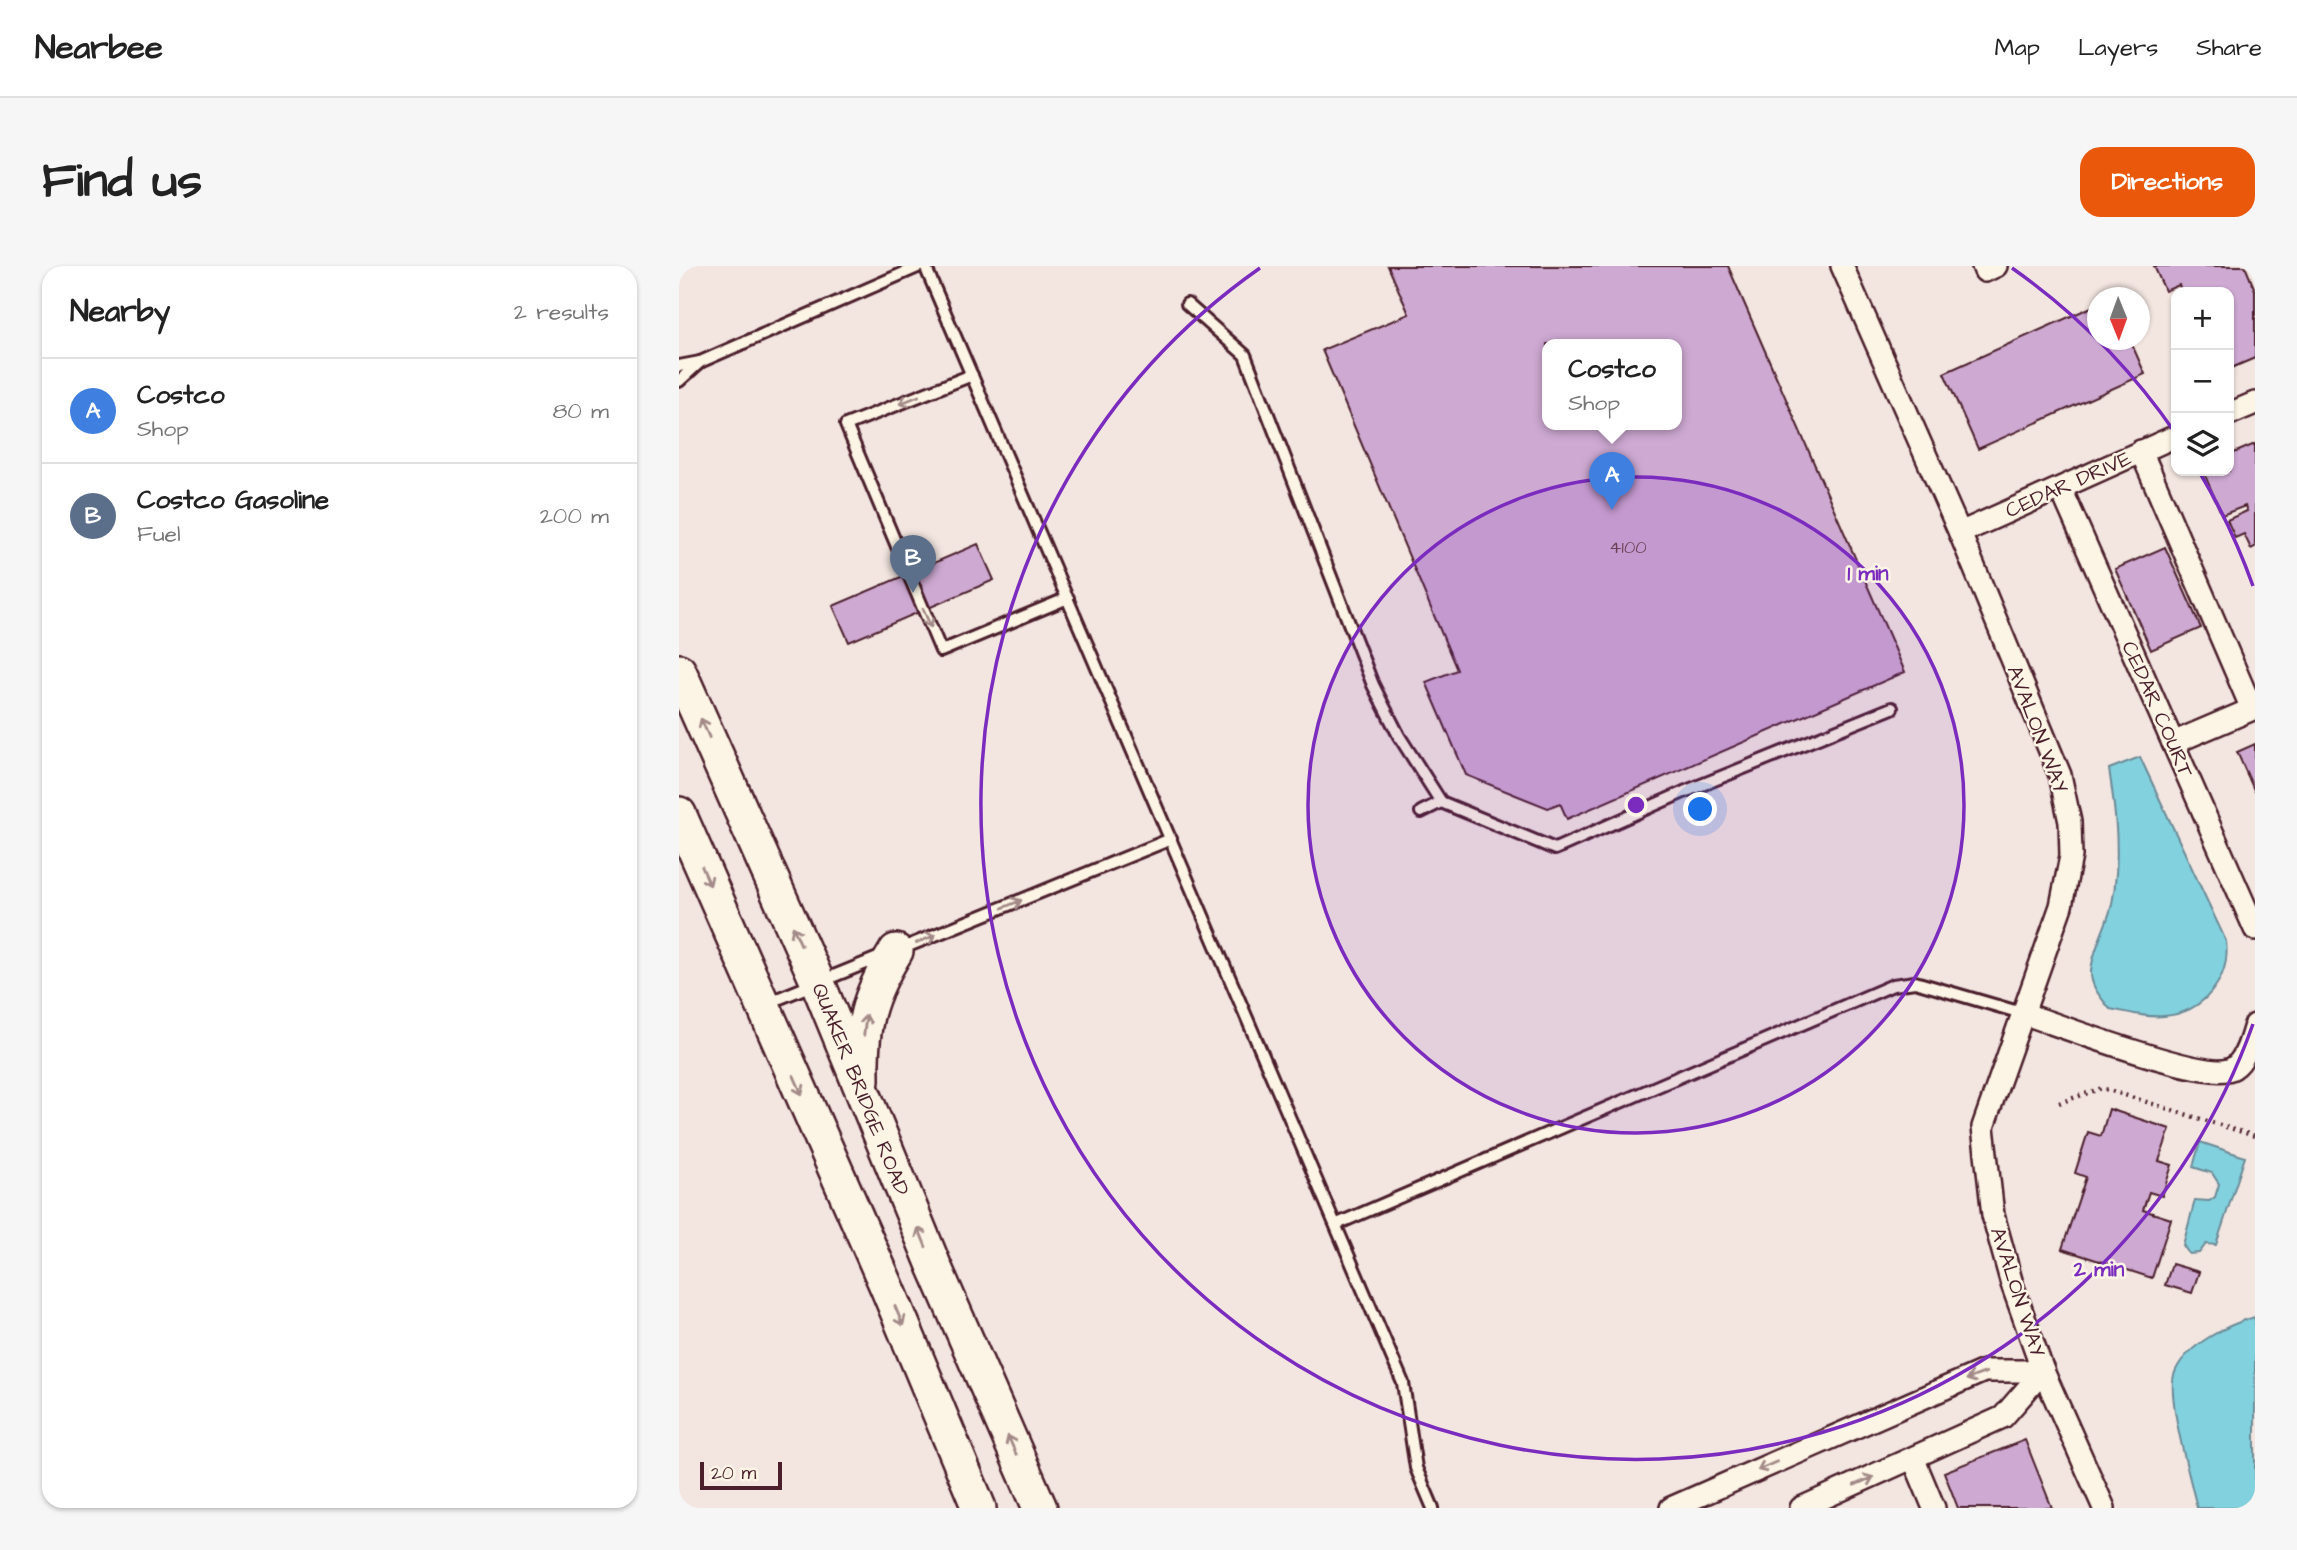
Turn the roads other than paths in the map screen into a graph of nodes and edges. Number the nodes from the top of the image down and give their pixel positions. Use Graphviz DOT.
graph roads {
  1 [pos="920,266"];
  2 [pos="925,266"];
  3 [pos="1842,266"];
  4 [pos="1983,266"];
  5 [pos="1996,266"];
  6 [pos="1187,304"];
  7 [pos="701,362"];
  8 [pos="679,366"];
  9 [pos="972,374"];
  10 [pos="679,381"];
  11 [pos="2255,403"];
  12 [pos="2231,413"];
  13 [pos="2171,438"];
  14 [pos="2141,452"];
  15 [pos="2061,489"];
  16 [pos="1960,533"];
  17 [pos="1068,597"];
  18 [pos="679,671"];
  19 [pos="1892,708"];
  20 [pos="2253,708"];
  21 [pos="2173,743"];
  22 [pos="1441,803"];
  23 [pos="1421,812"];
  24 [pos="679,814"];
  25 [pos="1171,839"];
  26 [pos="2255,929"];
  27 [pos="896,951"];
  28 [pos="818,984"];
  29 [pos="763,1005"];
  30 [pos="2025,1014"];
  31 [pos="2255,1025"];
  32 [pos="863,1093"];
  33 [pos="1337,1224"];
  34 [pos="2043,1371"];
  35 [pos="1914,1460"];
  36 [pos="979,1508"];
  37 [pos="1040,1508"];
  38 [pos="1433,1508"];
  39 [pos="1671,1508"];
  40 [pos="1801,1508"];
  41 [pos="1934,1508"];
  42 [pos="2104,1508"];
  1 -- 7 [label="lane"];
  2 -- 9 [label="lane"];
  3 -- 16 [label="street, AVALON WAY"];
  4 -- 5 [label="street"];
  6 -- 22 [label="lane"];
  7 -- 8 [label="lane"];
  7 -- 10 [label="lane"];
  9 -- 17 [label="lane"];
  9 -- 17 [label="lane, one-way"];
  11 -- 12 [label="street"];
  13 -- 14 [label="street, CEDAR DRIVE"];
  14 -- 15 [label="street, CEDAR DRIVE"];
  14 -- 20 [label="street"];
  15 -- 16 [label="street, CEDAR DRIVE"];
  15 -- 21 [label="street, CEDAR COURT"];
  16 -- 30 [label="street, AVALON WAY"];
  17 -- 25 [label="lane"];
  28 -- 18 [label="main road, QUAKER BRIDGE ROAD, one-way"];
  19 -- 22 [label="lane"];
  20 -- 21 [label="street"];
  21 -- 26 [label="street, CEDAR COURT"];
  22 -- 23 [label="lane"];
  24 -- 29 [label="main road, one-way"];
  27 -- 25 [label="lane, one-way"];
  25 -- 33 [label="lane"];
  27 -- 28 [label="lane"];
  32 -- 27 [label="main road, one-way"];
  28 -- 29 [label="lane"];
  28 -- 32 [label="main road, QUAKER BRIDGE ROAD"];
  29 -- 36 [label="main road, one-way"];
  30 -- 31 [label="street"];
  30 -- 33 [label="lane"];
  30 -- 34 [label="street, AVALON WAY"];
  37 -- 32 [label="main road, QUAKER BRIDGE ROAD, one-way"];
  33 -- 38 [label="lane"];
  34 -- 35 [label="street, AVALON WAY"];
  34 -- 39 [label="street, AVALON WAY, one-way"];
  34 -- 42 [label="street"];
  40 -- 35 [label="street, AVALON WAY, one-way"];
  35 -- 41 [label="street"];
}
